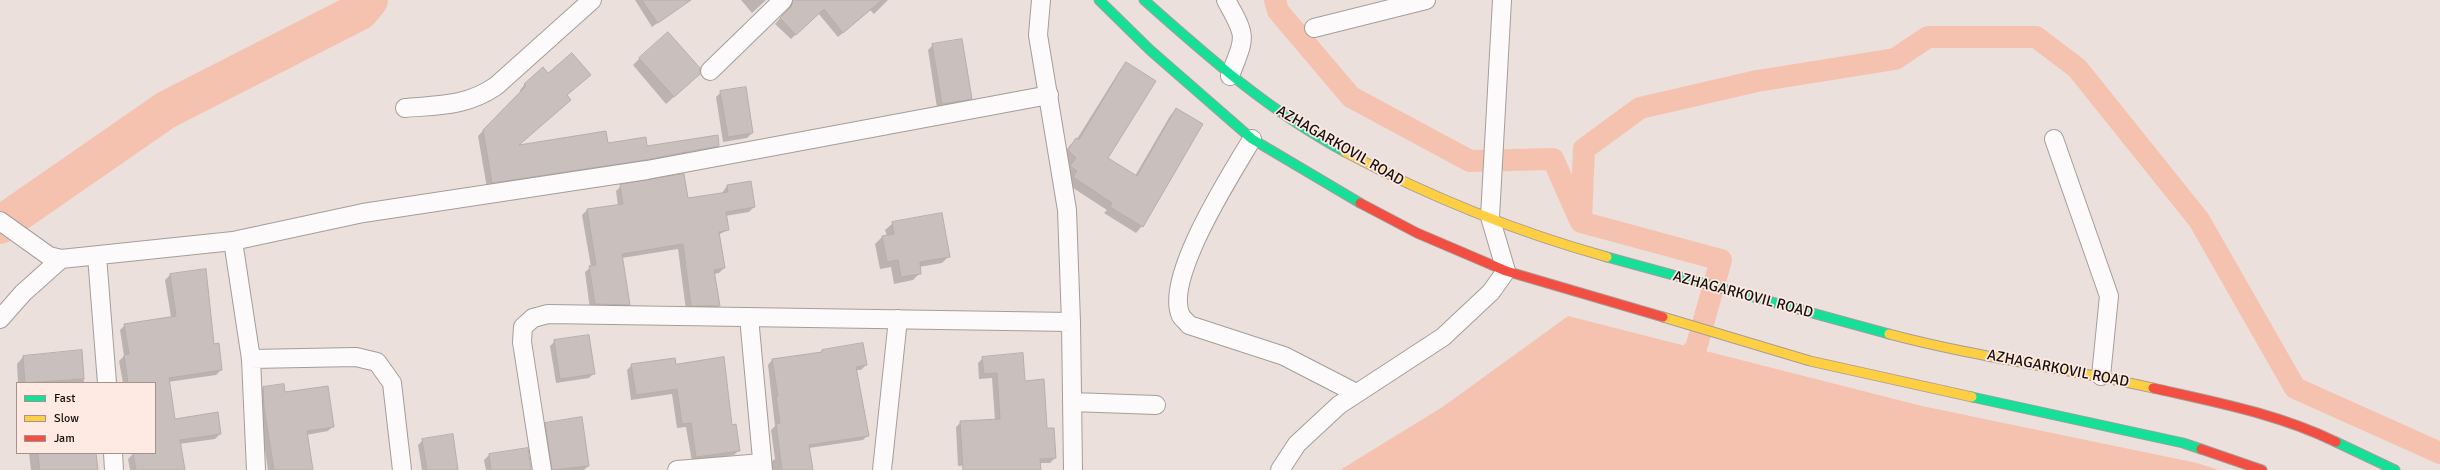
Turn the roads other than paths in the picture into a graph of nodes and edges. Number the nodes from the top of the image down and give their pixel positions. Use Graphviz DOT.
graph roads {
  1 [pos="592,0"];
  2 [pos="783,0"];
  3 [pos="1041,0"];
  4 [pos="1099,0"];
  5 [pos="1144,0"];
  6 [pos="1226,0"];
  7 [pos="1426,0"];
  8 [pos="1502,0"];
  9 [pos="1314,28"];
  10 [pos="710,71"];
  11 [pos="1230,76"];
  12 [pos="1049,95"];
  13 [pos="405,108"];
  14 [pos="1252,139"];
  15 [pos="2054,139"];
  16 [pos="1490,217"];
  17 [pos="0,221"];
  18 [pos="233,241"];
  19 [pos="97,256"];
  20 [pos="55,258"];
  21 [pos="1506,271"];
  22 [pos="748,317"];
  23 [pos="0,318"];
  24 [pos="898,319"];
  25 [pos="1071,322"];
  26 [pos="250,359"];
  27 [pos="2101,376"];
  28 [pos="107,382"];
  29 [pos="1356,393"];
  30 [pos="1072,402"];
  31 [pos="1156,405"];
  32 [pos="113,454"];
  33 [pos="762,466"];
  34 [pos="114,470"];
  35 [pos="256,470"];
  36 [pos="402,470"];
  37 [pos="542,470"];
  38 [pos="677,470"];
  39 [pos="882,470"];
  40 [pos="1073,470"];
  41 [pos="1280,470"];
  42 [pos="2262,470"];
  43 [pos="2395,470"];
  1 -- 13 [label="street"];
  2 -- 10 [label="street"];
  3 -- 12 [label="street"];
  4 -- 14 [label="main road"];
  5 -- 11 [label="main road, AZHAGARKOVIL ROAD"];
  6 -- 11 [label="street"];
  7 -- 9 [label="street"];
  8 -- 16 [label="street"];
  11 -- 16 [label="main road, AZHAGARKOVIL ROAD"];
  12 -- 18 [label="street"];
  12 -- 25 [label="street"];
  14 -- 21 [label="main road"];
  14 -- 29 [label="street"];
  15 -- 27 [label="street"];
  16 -- 21 [label="street"];
  16 -- 27 [label="main road, AZHAGARKOVIL ROAD"];
  17 -- 20 [label="street"];
  18 -- 19 [label="street"];
  18 -- 26 [label="street"];
  19 -- 20 [label="street"];
  19 -- 28 [label="street"];
  20 -- 23 [label="street"];
  21 -- 29 [label="street"];
  21 -- 42 [label="main road"];
  22 -- 24 [label="street"];
  22 -- 33 [label="street"];
  22 -- 37 [label="street"];
  24 -- 25 [label="street"];
  24 -- 39 [label="street"];
  25 -- 30 [label="street"];
  26 -- 35 [label="street"];
  26 -- 36 [label="street"];
  27 -- 43 [label="main road, AZHAGARKOVIL ROAD"];
  29 -- 41 [label="street"];
  30 -- 31 [label="street"];
  30 -- 40 [label="street"];
  32 -- 34 [label="street"];
  33 -- 38 [label="street"];
}
